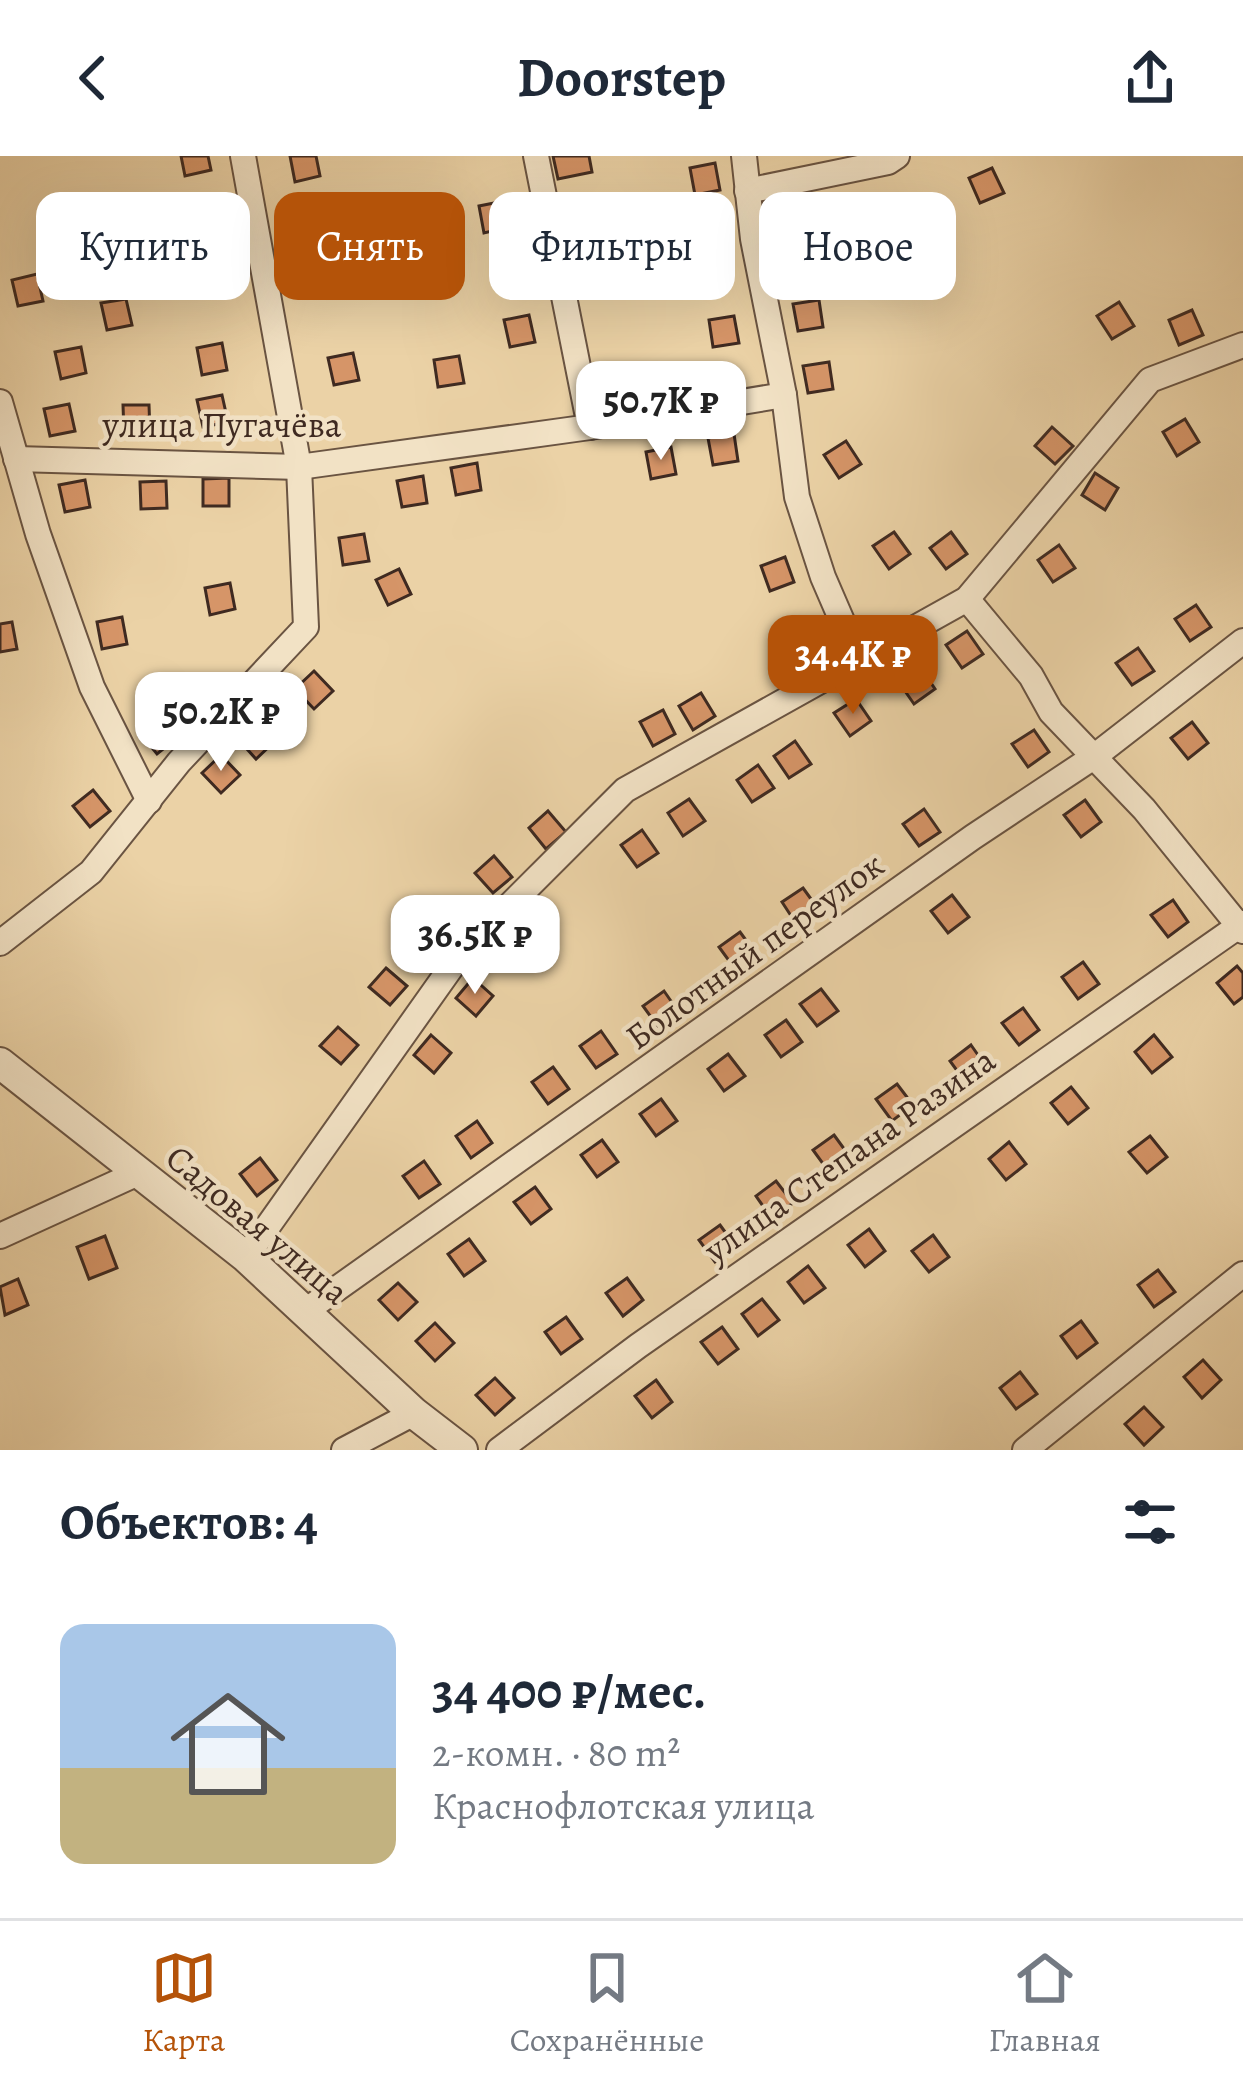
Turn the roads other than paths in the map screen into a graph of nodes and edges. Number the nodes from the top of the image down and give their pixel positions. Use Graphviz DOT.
graph roads {
  1 [pos="243,156"];
  2 [pos="536,156"];
  3 [pos="744,156"];
  4 [pos="897,156"];
  5 [pos="747,190"];
  6 [pos="1243,345"];
  7 [pos="784,395"];
  8 [pos="0,402"];
  9 [pos="590,427"];
  10 [pos="16,459"];
  11 [pos="299,467"];
  12 [pos="967,599"];
  13 [pos="1243,641"];
  14 [pos="858,658"];
  15 [pos="1095,756"];
  16 [pos="148,801"];
  17 [pos="1242,927"];
  18 [pos="0,943"];
  19 [pos="0,1063"];
  20 [pos="138,1173"];
  21 [pos="0,1236"];
  22 [pos="247,1257"];
  23 [pos="1243,1274"];
  24 [pos="304,1312"];
  25 [pos="414,1413"];
  26 [pos="447,1445"];
  27 [pos="344,1450"];
  28 [pos="500,1450"];
  29 [pos="1025,1450"];
  1 -- 11 [label="street"];
  2 -- 9 [label="street"];
  3 -- 5 [label="street"];
  4 -- 5 [label="street"];
  5 -- 7 [label="street"];
  6 -- 12 [label="street"];
  7 -- 9 [label="street, улица Пугачёва"];
  7 -- 14 [label="street"];
  8 -- 10 [label="street"];
  9 -- 11 [label="street, улица Пугачёва"];
  10 -- 11 [label="street, улица Пугачёва"];
  10 -- 16 [label="street"];
  11 -- 16 [label="street"];
  12 -- 14 [label="street"];
  12 -- 15 [label="street"];
  13 -- 15 [label="street, Болотный переулок"];
  14 -- 22 [label="street"];
  15 -- 17 [label="street"];
  15 -- 24 [label="street, Болотный переулок"];
  16 -- 18 [label="street"];
  17 -- 28 [label="street, улица Степана Разина"];
  19 -- 20 [label="street, Садовая улица"];
  20 -- 21 [label="street"];
  20 -- 22 [label="street, Садовая улица"];
  22 -- 24 [label="street, Садовая улица"];
  23 -- 29 [label="street"];
  24 -- 25 [label="street, Садовая улица"];
  25 -- 26 [label="street, Садовая улица"];
  25 -- 27 [label="street"];
}
